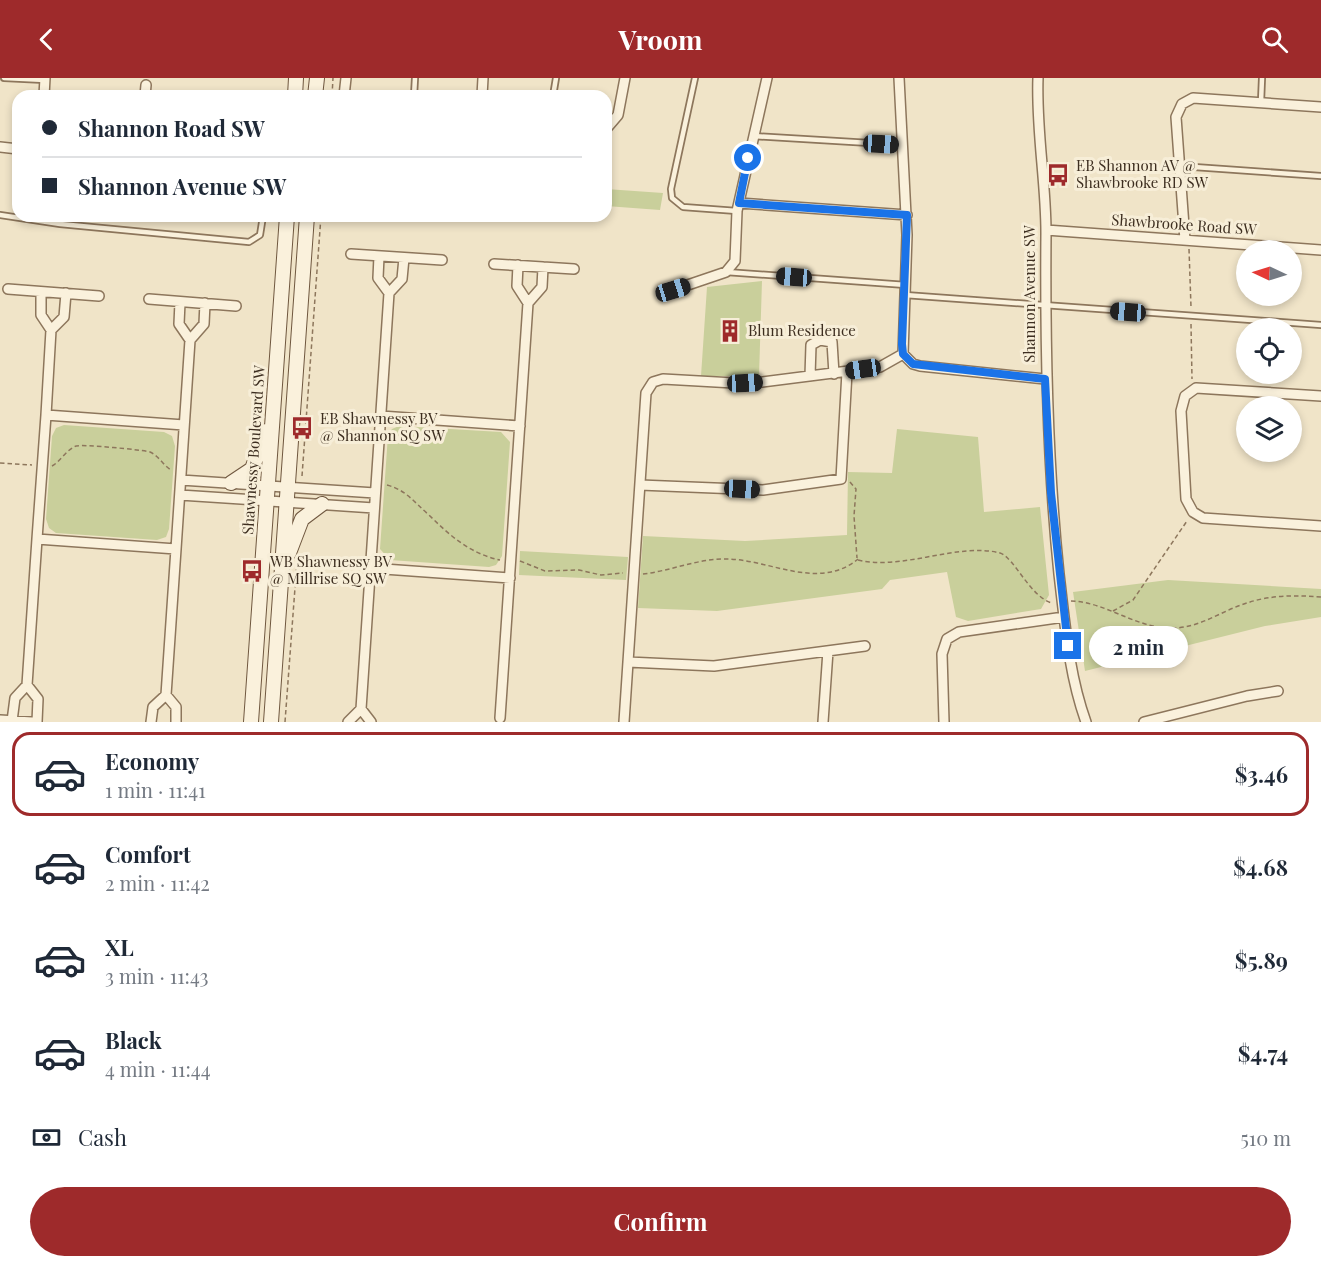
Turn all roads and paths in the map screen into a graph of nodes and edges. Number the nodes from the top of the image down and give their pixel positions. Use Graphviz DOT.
graph roads {
  1 [pos="4,78"];
  2 [pos="625,78"];
  3 [pos="695,78"];
  4 [pos="767,78"];
  5 [pos="899,78"];
  6 [pos="1038,78"];
  7 [pos="1262,78"];
  8 [pos="45,79"];
  9 [pos="146,85"];
  10 [pos="146,90"];
  11 [pos="1261,102"];
  12 [pos="1321,106"];
  13 [pos="612,124"];
  14 [pos="753,136"];
  15 [pos="903,145"];
  16 [pos="1180,166"];
  17 [pos="1321,176"];
  18 [pos="738,207"];
  19 [pos="907,215"];
  20 [pos="47,222"];
  21 [pos="262,222"];
  22 [pos="287,222"];
  23 [pos="307,222"];
  24 [pos="321,222"];
  25 [pos="1046,230"];
  26 [pos="1185,240"];
  27 [pos="1321,249"];
  28 [pos="351,254"];
  29 [pos="379,256"];
  30 [pos="404,258"];
  31 [pos="442,260"];
  32 [pos="494,264"];
  33 [pos="518,265"];
  34 [pos="543,267"];
  35 [pos="574,269"];
  36 [pos="726,272"];
  37 [pos="8,289"];
  38 [pos="673,290"];
  39 [pos="905,290"];
  40 [pos="41,292"];
  41 [pos="66,293"];
  42 [pos="389,293"];
  43 [pos="99,296"];
  44 [pos="149,299"];
  45 [pos="180,302"];
  46 [pos="205,303"];
  47 [pos="528,303"];
  48 [pos="236,306"];
  49 [pos="1044,306"];
  50 [pos="1321,325"];
  51 [pos="51,330"];
  52 [pos="190,340"];
  53 [pos="903,354"];
  54 [pos="847,372"];
  55 [pos="834,374"];
  56 [pos="810,376"];
  57 [pos="1045,379"];
  58 [pos="275,391"];
  59 [pos="1321,396"];
  60 [pos="46,415"];
  61 [pos="381,416"];
  62 [pos="184,425"];
  63 [pos="520,426"];
  64 [pos="0,463"];
  65 [pos="42,467"];
  66 [pos="173,471"];
  67 [pos="302,476"];
  68 [pos="841,479"];
  69 [pos="181,480"];
  70 [pos="231,483"];
  71 [pos="640,484"];
  72 [pos="383,485"];
  73 [pos="268,486"];
  74 [pos="288,487"];
  75 [pos="375,493"];
  76 [pos="180,495"];
  77 [pos="267,501"];
  78 [pos="287,502"];
  79 [pos="322,504"];
  80 [pos="374,508"];
  81 [pos="1193,512"];
  82 [pos="1321,526"];
  83 [pos="37,539"];
  84 [pos="176,549"];
  85 [pos="298,556"];
  86 [pos="858,559"];
  87 [pos="511,561"];
  88 [pos="370,568"];
  89 [pos="634,574"];
  90 [pos="510,578"];
  91 [pos="282,581"];
  92 [pos="1321,597"];
  93 [pos="1062,602"];
  94 [pos="1112,611"];
  95 [pos="1064,617"];
  96 [pos="865,646"];
  97 [pos="828,651"];
  98 [pos="628,662"];
  99 [pos="27,685"];
  100 [pos="1278,691"];
  101 [pos="166,694"];
  102 [pos="361,709"];
  103 [pos="0,720"];
  104 [pos="12,721"];
  105 [pos="500,721"];
  106 [pos="32,722"];
  107 [pos="37,722"];
  108 [pos="151,722"];
  109 [pos="177,722"];
  110 [pos="251,722"];
  111 [pos="272,722"];
  112 [pos="285,722"];
  113 [pos="348,722"];
  114 [pos="371,722"];
  115 [pos="624,722"];
  116 [pos="823,722"];
  117 [pos="944,722"];
  118 [pos="1086,722"];
  119 [pos="1144,722"];
  1 -- 8 [label="lane"];
  2 -- 13 [label="street"];
  3 -- 18 [label="lane"];
  4 -- 14 [label="street"];
  5 -- 15 [label="street"];
  6 -- 25 [label="street, Shannon Avenue SW"];
  7 -- 11 [label="lane"];
  9 -- 10 [label="street"];
  11 -- 12 [label="street"];
  11 -- 16 [label="street"];
  14 -- 15 [label="lane"];
  14 -- 18 [label="street"];
  15 -- 19 [label="street"];
  16 -- 17 [label="lane"];
  16 -- 26 [label="street"];
  18 -- 19 [label="street"];
  18 -- 36 [label="street"];
  19 -- 39 [label="street"];
  20 -- 21 [label="lane"];
  22 -- 58 [label="main road, Shawnessy Boulevard SW"];
  23 -- 74 [label="main road"];
  24 -- 67 [label="path"];
  25 -- 26 [label="street, Shawbrooke Road SW"];
  25 -- 49 [label="street, Shannon Avenue SW"];
  26 -- 27 [label="street, Shawbrooke Road SW"];
  28 -- 29 [label="street"];
  29 -- 30 [label="street"];
  29 -- 42 [label="street"];
  30 -- 31 [label="street"];
  30 -- 42 [label="street"];
  32 -- 33 [label="street"];
  33 -- 34 [label="street"];
  33 -- 47 [label="street"];
  34 -- 35 [label="street"];
  34 -- 47 [label="street"];
  36 -- 38 [label="street"];
  36 -- 39 [label="lane"];
  37 -- 40 [label="street"];
  39 -- 49 [label="lane"];
  39 -- 53 [label="street"];
  40 -- 41 [label="street"];
  40 -- 51 [label="street"];
  41 -- 43 [label="street"];
  41 -- 51 [label="street"];
  42 -- 61 [label="street"];
  44 -- 45 [label="street"];
  45 -- 46 [label="street"];
  45 -- 52 [label="street"];
  46 -- 48 [label="street"];
  46 -- 52 [label="street"];
  47 -- 63 [label="street"];
  49 -- 50 [label="lane"];
  49 -- 57 [label="street, Shannon Avenue SW"];
  51 -- 60 [label="street"];
  52 -- 62 [label="street"];
  53 -- 54 [label="street"];
  53 -- 57 [label="street"];
  54 -- 55 [label="street"];
  54 -- 68 [label="street"];
  55 -- 56 [label="street"];
  55 -- 56 [label="street"];
  56 -- 71 [label="street"];
  57 -- 93 [label="street, Shannon Avenue SW"];
  58 -- 70 [label="main road"];
  58 -- 73 [label="main road, Shawnessy Boulevard SW"];
  59 -- 81 [label="street"];
  60 -- 62 [label="street"];
  60 -- 65 [label="street"];
  61 -- 63 [label="street"];
  61 -- 75 [label="street"];
  62 -- 69 [label="street"];
  63 -- 87 [label="street"];
  64 -- 65 [label="path"];
  65 -- 66 [label="path"];
  65 -- 83 [label="street"];
  68 -- 71 [label="street"];
  68 -- 86 [label="path"];
  69 -- 70 [label="street"];
  69 -- 76 [label="street"];
  70 -- 73 [label="street"];
  71 -- 89 [label="street"];
  72 -- 87 [label="path"];
  73 -- 74 [label="street"];
  73 -- 77 [label="main road, Shawnessy Boulevard SW"];
  74 -- 75 [label="street"];
  74 -- 78 [label="main road"];
  75 -- 80 [label="street"];
  76 -- 77 [label="street"];
  76 -- 84 [label="street"];
  77 -- 78 [label="street"];
  77 -- 110 [label="main road, Shawnessy Boulevard SW"];
  78 -- 79 [label="street"];
  78 -- 91 [label="main road"];
  79 -- 80 [label="street"];
  79 -- 91 [label="main road"];
  80 -- 88 [label="street"];
  81 -- 82 [label="street"];
  81 -- 94 [label="path"];
  83 -- 84 [label="street"];
  83 -- 99 [label="street"];
  84 -- 101 [label="street"];
  85 -- 112 [label="path"];
  86 -- 89 [label="path"];
  86 -- 93 [label="path"];
  87 -- 89 [label="path"];
  87 -- 90 [label="street"];
  88 -- 90 [label="street"];
  88 -- 102 [label="street"];
  89 -- 98 [label="street"];
  90 -- 105 [label="street"];
  91 -- 111 [label="main road"];
  92 -- 94 [label="path"];
  93 -- 94 [label="path"];
  93 -- 95 [label="street, Shannon Avenue SW"];
  95 -- 117 [label="street"];
  95 -- 118 [label="street, Shannon Avenue SW"];
  96 -- 97 [label="street"];
  97 -- 98 [label="street"];
  97 -- 116 [label="street"];
  98 -- 115 [label="street"];
  99 -- 104 [label="street"];
  99 -- 107 [label="street"];
  100 -- 119 [label="street"];
  101 -- 108 [label="street"];
  101 -- 109 [label="street"];
  102 -- 113 [label="street"];
  102 -- 114 [label="street"];
  103 -- 104 [label="street"];
  104 -- 106 [label="street"];
}
